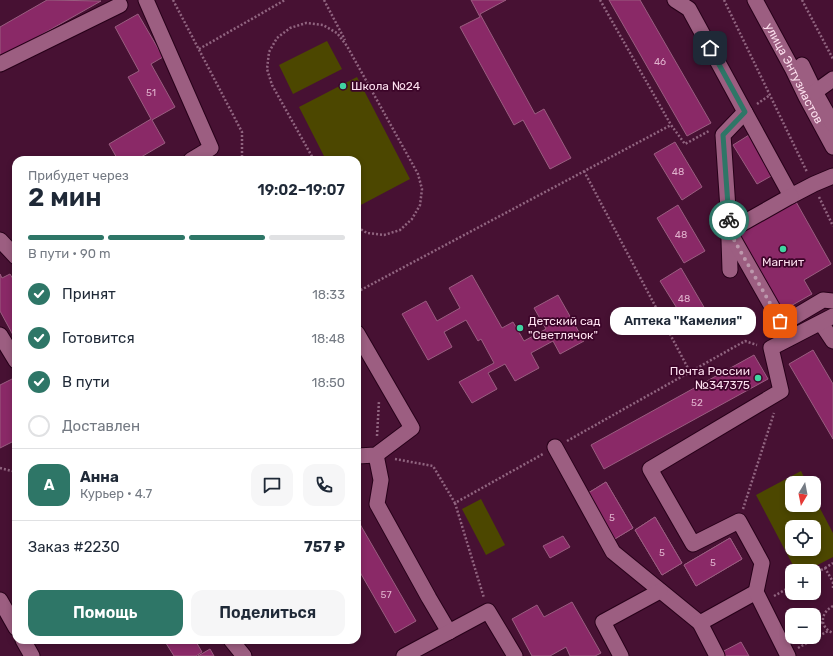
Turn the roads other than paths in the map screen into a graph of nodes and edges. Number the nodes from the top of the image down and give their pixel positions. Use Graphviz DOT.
graph roads {
  1 [pos="146,0"];
  2 [pos="675,0"];
  3 [pos="755,0"];
  4 [pos="766,0"];
  5 [pos="122,2"];
  6 [pos="0,64"];
  7 [pos="833,79"];
  8 [pos="815,92"];
  9 [pos="745,112"];
  10 [pos="833,124"];
  11 [pos="833,147"];
  12 [pos="198,156"];
  13 [pos="833,176"];
  14 [pos="790,196"];
  15 [pos="729,231"];
  16 [pos="0,240"];
  17 [pos="12,253"];
  18 [pos="730,270"];
  19 [pos="833,302"];
  20 [pos="827,320"];
  21 [pos="0,335"];
  22 [pos="361,340"];
  23 [pos="833,341"];
  24 [pos="12,354"];
  25 [pos="555,447"];
  26 [pos="376,455"];
  27 [pos="361,456"];
  28 [pos="660,591"];
  29 [pos="759,598"];
  30 [pos="0,600"];
  31 [pos="12,621"];
  32 [pos="700,623"];
  33 [pos="449,632"];
  34 [pos="25,644"];
  35 [pos="234,644"];
  36 [pos="412,654"];
  37 [pos="788,655"];
  38 [pos="32,656"];
  39 [pos="244,656"];
  40 [pos="514,656"];
  41 [pos="621,656"];
  42 [pos="717,656"];
  1 -- 12 [label="street"];
  2 -- 9 [label="street"];
  3 -- 11 [label="street, улица Энтузиастов"];
  4 -- 8 [label="street"];
  5 -- 6 [label="street"];
  7 -- 8 [label="street"];
  8 -- 10 [label="street"];
  9 -- 14 [label="street"];
  9 -- 15 [label="street"];
  13 -- 14 [label="street"];
  14 -- 15 [label="street"];
  15 -- 18 [label="street"];
  15 -- 19 [label="street"];
  16 -- 17 [label="street"];
  20 -- 23 [label="street"];
  20 -- 29 [label="street"];
  21 -- 24 [label="street"];
  22 -- 26 [label="street"];
  25 -- 28 [label="street"];
  26 -- 27 [label="street"];
  26 -- 33 [label="street"];
  28 -- 32 [label="street"];
  28 -- 41 [label="street"];
  29 -- 32 [label="street"];
  29 -- 37 [label="street"];
  30 -- 31 [label="street"];
  32 -- 42 [label="street"];
  33 -- 36 [label="street"];
  33 -- 40 [label="street"];
  34 -- 38 [label="street"];
  35 -- 39 [label="street"];
}
